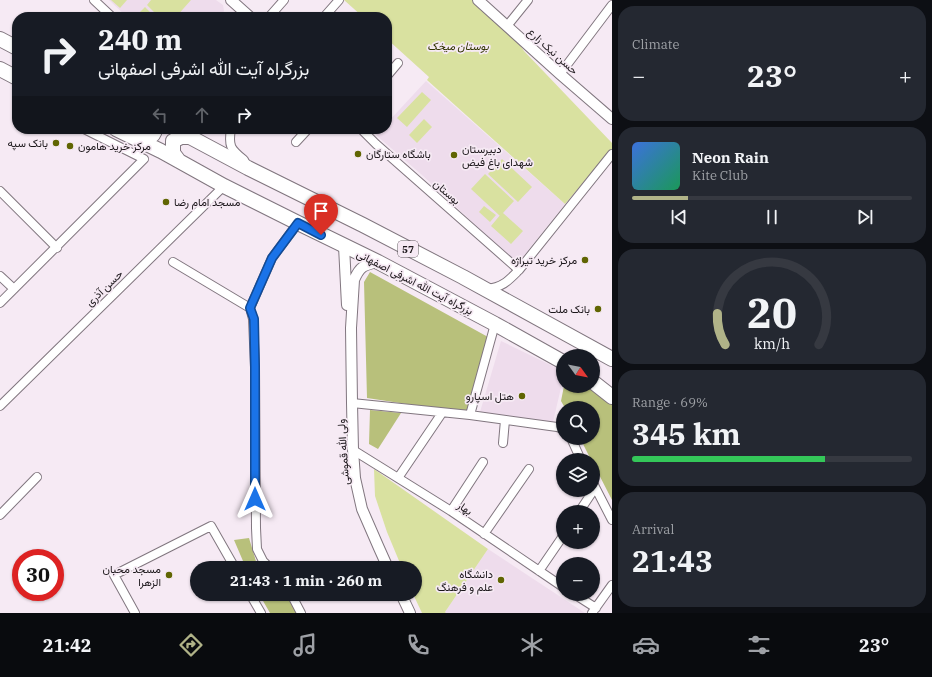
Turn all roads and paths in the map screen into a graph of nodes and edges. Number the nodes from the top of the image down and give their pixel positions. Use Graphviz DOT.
graph roads {
  1 [pos="94,0"];
  2 [pos="231,0"];
  3 [pos="284,0"];
  4 [pos="339,0"];
  5 [pos="478,0"];
  6 [pos="528,0"];
  7 [pos="612,6"];
  8 [pos="107,12"];
  9 [pos="244,12"];
  10 [pos="273,12"];
  11 [pos="328,12"];
  12 [pos="507,26"];
  13 [pos="0,38"];
  14 [pos="12,45"];
  15 [pos="398,63"];
  16 [pos="392,70"];
  17 [pos="560,74"];
  18 [pos="612,119"];
  19 [pos="94,134"];
  20 [pos="126,134"];
  21 [pos="155,134"];
  22 [pos="184,134"];
  23 [pos="230,134"];
  24 [pos="303,134"];
  25 [pos="366,134"];
  26 [pos="190,137"];
  27 [pos="137,139"];
  28 [pos="296,142"];
  29 [pos="612,154"];
  30 [pos="179,161"];
  31 [pos="248,168"];
  32 [pos="224,186"];
  33 [pos="0,191"];
  34 [pos="298,223"];
  35 [pos="344,246"];
  36 [pos="56,248"];
  37 [pos="173,262"];
  38 [pos="378,262"];
  39 [pos="519,270"];
  40 [pos="0,276"];
  41 [pos="14,289"];
  42 [pos="484,289"];
  43 [pos="0,304"];
  44 [pos="250,308"];
  45 [pos="495,324"];
  46 [pos="351,328"];
  47 [pos="556,358"];
  48 [pos="612,359"];
  49 [pos="600,380"];
  50 [pos="612,386"];
  51 [pos="600,388"];
  52 [pos="612,397"];
  53 [pos="352,403"];
  54 [pos="0,406"];
  55 [pos="442,413"];
  56 [pos="470,415"];
  57 [pos="505,420"];
  58 [pos="556,427"];
  59 [pos="503,442"];
  60 [pos="353,450"];
  61 [pos="483,462"];
  62 [pos="529,469"];
  63 [pos="37,477"];
  64 [pos="398,478"];
  65 [pos="600,497"];
  66 [pos="451,511"];
  67 [pos="0,514"];
  68 [pos="612,520"];
  69 [pos="484,534"];
  70 [pos="556,546"];
  71 [pos="231,561"];
  72 [pos="263,561"];
  73 [pos="384,561"];
  74 [pos="539,571"];
  75 [pos="556,582"];
  76 [pos="612,584"];
  77 [pos="254,601"];
  78 [pos="295,601"];
  79 [pos="404,601"];
  80 [pos="582,601"];
  81 [pos="594,611"];
  82 [pos="135,613"];
  83 [pos="261,613"];
  84 [pos="301,613"];
  85 [pos="410,613"];
  1 -- 8 [label="street"];
  2 -- 9 [label="street"];
  3 -- 10 [label="street"];
  4 -- 11 [label="street"];
  5 -- 12 [label="street, حسن نیک زارع"];
  6 -- 12 [label="street"];
  7 -- 17 [label="street"];
  12 -- 17 [label="street, حسن نیک زارع"];
  13 -- 14 [label="highway"];
  15 -- 16 [label="street"];
  17 -- 18 [label="street, حسن نیک زارع"];
  19 -- 36 [label="street"];
  20 -- 27 [label="highway, بزرگراه آیت الله اشرفی اصفهانی / 57"];
  21 -- 27 [label="highway"];
  22 -- 26 [label="highway, 57"];
  23 -- 31 [label="street"];
  24 -- 28 [label="street"];
  25 -- 39 [label="street, بوستان"];
  26 -- 30 [label="highway"];
  26 -- 31 [label="highway, 57"];
  27 -- 30 [label="highway, بزرگراه آیت الله اشرفی اصفهانی / 57"];
  29 -- 39 [label="street"];
  30 -- 32 [label="highway, بزرگراه آیت الله اشرفی اصفهانی / 57"];
  31 -- 42 [label="highway, 57"];
  32 -- 34 [label="highway, بزرگراه آیت الله اشرفی اصفهانی / 57"];
  32 -- 54 [label="street, حسن آذری"];
  33 -- 36 [label="street"];
  34 -- 35 [label="highway, بزرگراه آیت الله اشرفی اصفهانی / 57"];
  34 -- 44 [label="street"];
  35 -- 38 [label="highway, بزرگراه آیت الله اشرفی اصفهانی / 57"];
  35 -- 46 [label="street, ولی الله قموشی"];
  36 -- 41 [label="street"];
  37 -- 44 [label="street"];
  38 -- 45 [label="highway, بزرگراه آیت الله اشرفی اصفهانی / 57"];
  38 -- 46 [label="street, ولی الله قموشی"];
  39 -- 42 [label="street"];
  40 -- 41 [label="street"];
  41 -- 43 [label="street"];
  42 -- 48 [label="highway, 57"];
  44 -- 72 [label="street"];
  45 -- 47 [label="highway, بزرگراه آیت الله اشرفی اصفهانی / 57"];
  45 -- 56 [label="street"];
  46 -- 53 [label="street, ولی الله قموشی"];
  49 -- 50 [label="highway"];
  51 -- 52 [label="highway"];
  53 -- 55 [label="street"];
  53 -- 60 [label="street, ولی الله قموشی"];
  55 -- 56 [label="street"];
  55 -- 64 [label="street"];
  56 -- 57 [label="street"];
  57 -- 58 [label="street"];
  57 -- 59 [label="street"];
  60 -- 64 [label="street, بهار"];
  60 -- 73 [label="street, ولی الله قموشی"];
  61 -- 66 [label="street"];
  62 -- 69 [label="street"];
  63 -- 67 [label="street"];
  64 -- 66 [label="street, بهار"];
  65 -- 68 [label="street"];
  66 -- 69 [label="street, بهار"];
  69 -- 74 [label="street, بهار"];
  70 -- 74 [label="street"];
  71 -- 82 [label="street"];
  74 -- 75 [label="street, بهار"];
  76 -- 81 [label="street"];
  77 -- 83 [label="street"];
  78 -- 84 [label="street"];
  79 -- 85 [label="street"];
  80 -- 81 [label="street"];
}
